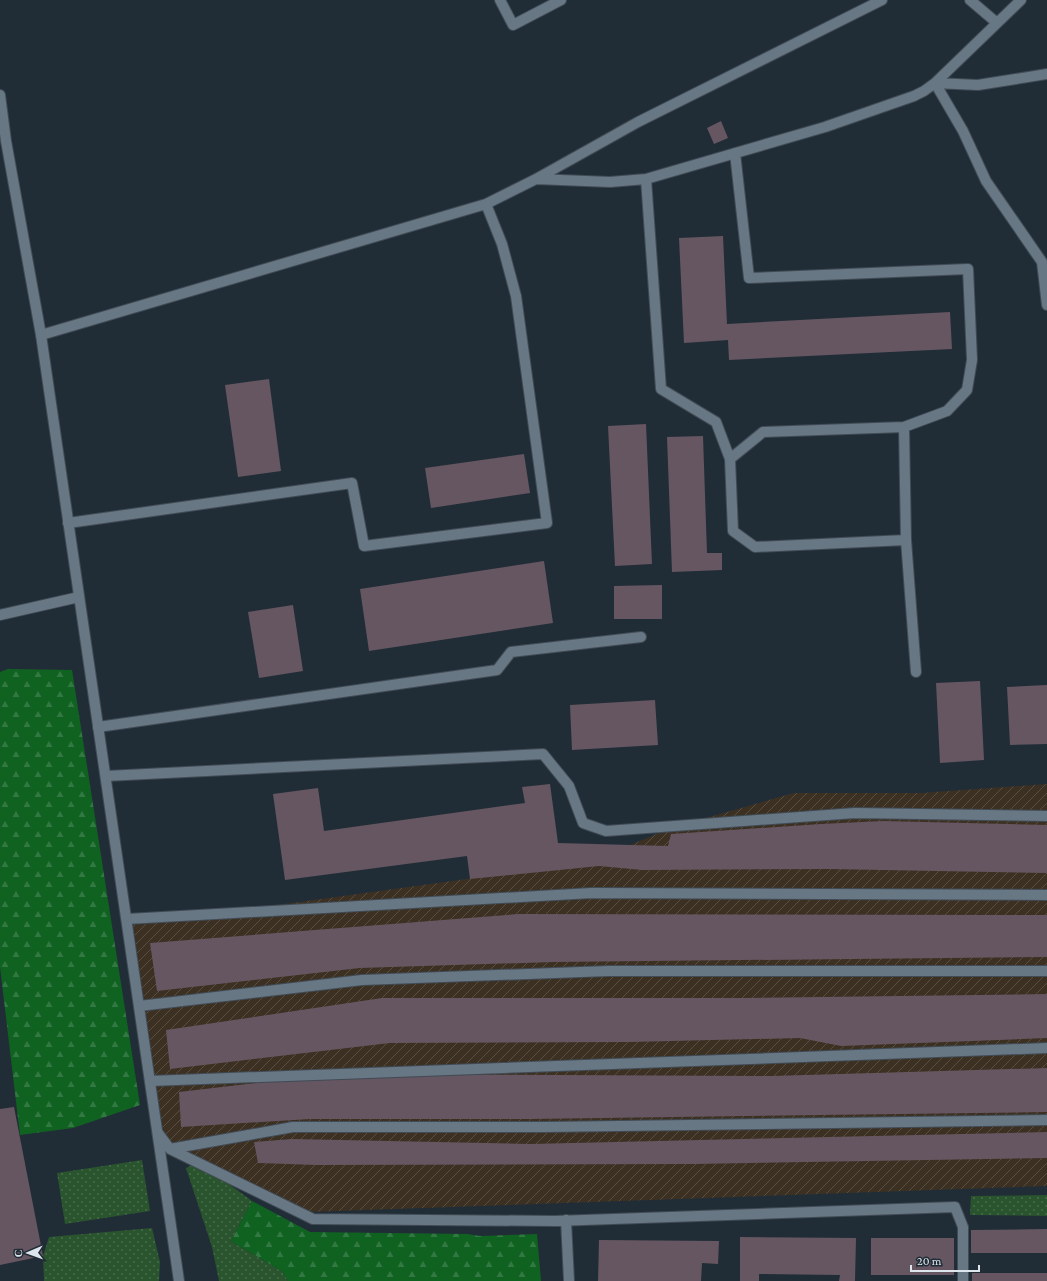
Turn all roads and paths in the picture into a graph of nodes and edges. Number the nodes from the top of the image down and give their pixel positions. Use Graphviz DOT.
graph roads {
  1 [pos="500,0"];
  2 [pos="561,0"];
  3 [pos="882,0"];
  4 [pos="970,0"];
  5 [pos="1021,0"];
  6 [pos="997,23"];
  7 [pos="1047,74"];
  8 [pos="935,83"];
  9 [pos="0,95"];
  10 [pos="735,153"];
  11 [pos="536,179"];
  12 [pos="646,179"];
  13 [pos="486,204"];
  14 [pos="1047,305"];
  15 [pos="41,335"];
  16 [pos="904,428"];
  17 [pos="730,459"];
  18 [pos="68,523"];
  19 [pos="906,540"];
  20 [pos="79,596"];
  21 [pos="0,614"];
  22 [pos="641,637"];
  23 [pos="916,672"];
  24 [pos="98,727"];
  25 [pos="106,776"];
  26 [pos="1047,816"];
  27 [pos="1047,895"];
  28 [pos="127,919"];
  29 [pos="1047,971"];
  30 [pos="139,1006"];
  31 [pos="1047,1048"];
  32 [pos="150,1080"];
  33 [pos="1047,1120"];
  34 [pos="158,1133"];
  35 [pos="170,1149"];
  36 [pos="566,1220"];
  37 [pos="179,1281"];
  38 [pos="569,1281"];
  39 [pos="963,1281"];
  1 -- 2 [label="street"];
  3 -- 11 [label="street"];
  4 -- 6 [label="street"];
  5 -- 6 [label="street"];
  6 -- 8 [label="street"];
  7 -- 8 [label="street"];
  8 -- 10 [label="street"];
  8 -- 14 [label="street"];
  9 -- 15 [label="street"];
  10 -- 12 [label="street"];
  10 -- 16 [label="street"];
  11 -- 12 [label="street"];
  11 -- 13 [label="street"];
  12 -- 17 [label="street"];
  13 -- 15 [label="street"];
  13 -- 18 [label="street"];
  15 -- 18 [label="street"];
  16 -- 17 [label="street"];
  16 -- 19 [label="street"];
  17 -- 19 [label="street"];
  18 -- 20 [label="street"];
  19 -- 23 [label="street"];
  20 -- 21 [label="street"];
  20 -- 24 [label="street"];
  22 -- 24 [label="street"];
  24 -- 25 [label="street"];
  25 -- 26 [label="street"];
  25 -- 28 [label="street"];
  27 -- 28 [label="street"];
  28 -- 30 [label="street"];
  29 -- 30 [label="street"];
  30 -- 32 [label="street"];
  31 -- 32 [label="street"];
  32 -- 34 [label="street"];
  33 -- 35 [label="street"];
  34 -- 35 [label="street"];
  34 -- 37 [label="street"];
  35 -- 36 [label="street"];
  36 -- 38 [label="street"];
  36 -- 39 [label="street"];
}
